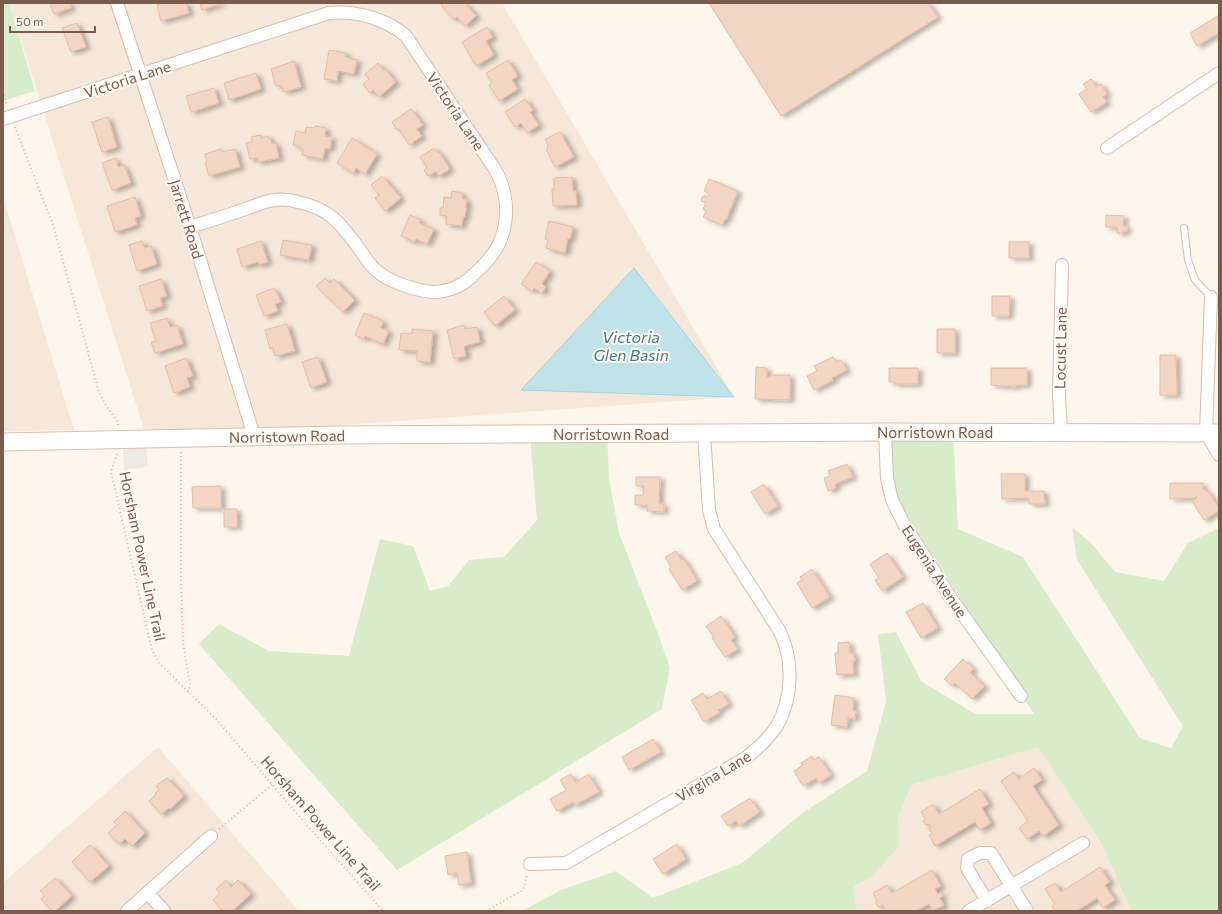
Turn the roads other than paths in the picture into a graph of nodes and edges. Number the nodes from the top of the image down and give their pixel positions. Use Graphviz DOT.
graph roads {
  1 [pos="117,3"];
  2 [pos="1219,73"];
  3 [pos="141,75"];
  4 [pos="7,118"];
  5 [pos="1107,148"];
  6 [pos="190,227"];
  7 [pos="1184,228"];
  8 [pos="1062,265"];
  9 [pos="1211,297"];
  10 [pos="1061,431"];
  11 [pos="885,432"];
  12 [pos="1212,433"];
  13 [pos="704,434"];
  14 [pos="254,436"];
  15 [pos="3,442"];
  16 [pos="1219,454"];
  17 [pos="1021,696"];
  18 [pos="210,836"];
  19 [pos="1083,843"];
  20 [pos="530,864"];
  21 [pos="1012,886"];
  22 [pos="148,893"];
  23 [pos="987,901"];
  24 [pos="127,911"];
  25 [pos="164,911"];
  26 [pos="969,911"];
  27 [pos="1027,911"];
  1 -- 3 [label="street, Jarrett Road"];
  2 -- 5 [label="street"];
  3 -- 4 [label="street, Victoria Lane"];
  3 -- 6 [label="street, Jarrett Road"];
  3 -- 6 [label="street, Victoria Lane"];
  6 -- 14 [label="street, Jarrett Road"];
  7 -- 9 [label="lane"];
  8 -- 10 [label="street, Locust Lane"];
  9 -- 12 [label="street"];
  10 -- 11 [label="main road, Norristown Road"];
  10 -- 12 [label="main road, Norristown Road"];
  11 -- 13 [label="main road, Norristown Road"];
  11 -- 17 [label="street, Eugenia Avenue"];
  12 -- 16 [label="street"];
  13 -- 14 [label="main road, Norristown Road"];
  13 -- 20 [label="street, Virgina Lane"];
  14 -- 15 [label="main road, Norristown Road"];
  18 -- 22 [label="street"];
  19 -- 21 [label="street"];
  21 -- 23 [label="street"];
  21 -- 23 [label="street"];
  21 -- 27 [label="street"];
  22 -- 24 [label="street"];
  22 -- 25 [label="street"];
  23 -- 26 [label="street"];
}
